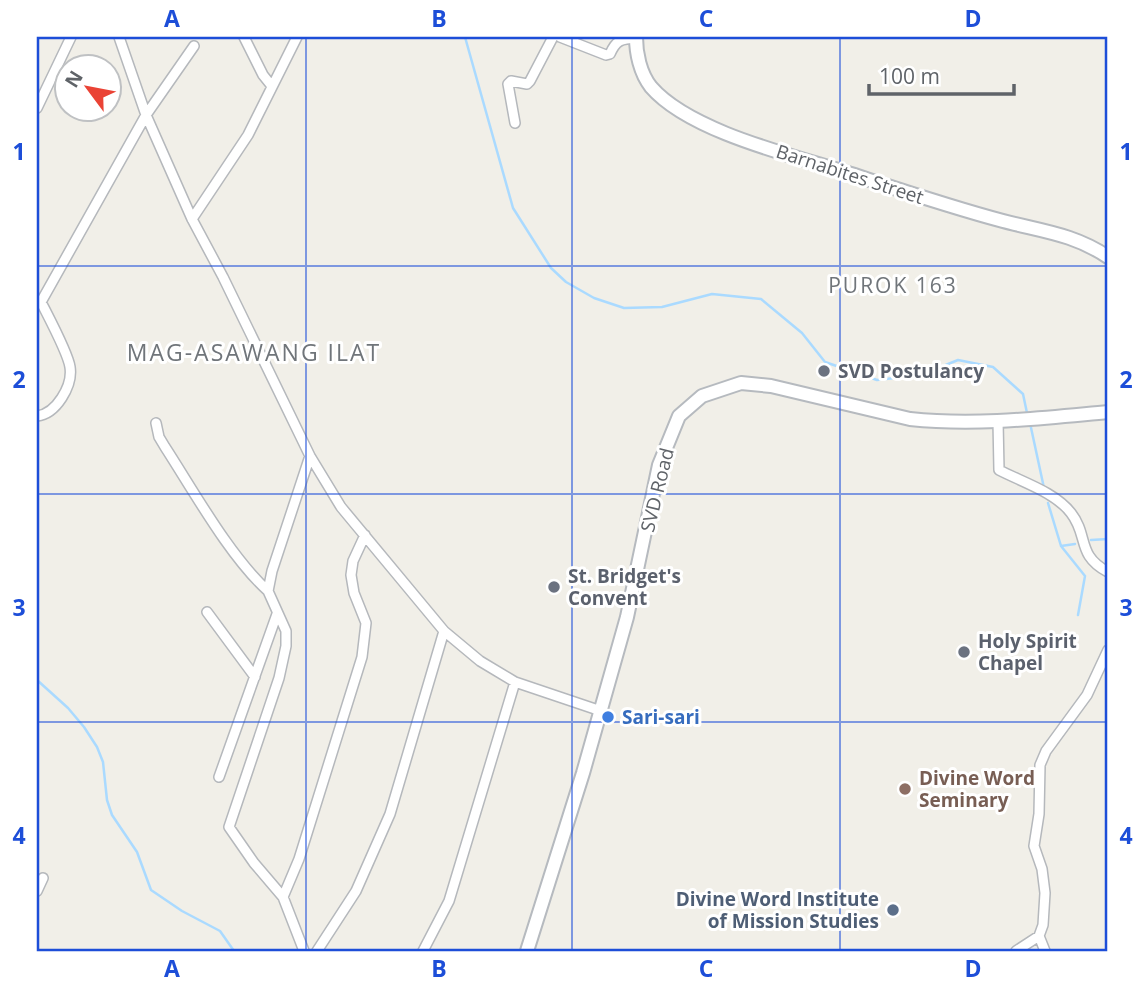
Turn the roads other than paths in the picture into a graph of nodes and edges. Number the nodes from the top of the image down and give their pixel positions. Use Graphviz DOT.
graph roads {
  1 [pos="71,37"];
  2 [pos="119,37"];
  3 [pos="244,37"];
  4 [pos="297,37"];
  5 [pos="553,37"];
  6 [pos="560,37"];
  7 [pos="636,38"];
  8 [pos="194,46"];
  9 [pos="271,85"];
  10 [pos="37,108"];
  11 [pos="146,115"];
  12 [pos="515,123"];
  13 [pos="192,219"];
  14 [pos="1108,257"];
  15 [pos="1108,412"];
  16 [pos="37,416"];
  17 [pos="999,421"];
  18 [pos="156,423"];
  19 [pos="310,456"];
  20 [pos="365,536"];
  21 [pos="1108,572"];
  22 [pos="268,591"];
  23 [pos="207,612"];
  24 [pos="277,614"];
  25 [pos="444,631"];
  26 [pos="1108,650"];
  27 [pos="255,677"];
  28 [pos="515,682"];
  29 [pos="601,710"];
  30 [pos="219,777"];
  31 [pos="43,877"];
  32 [pos="37,891"];
  33 [pos="283,897"];
  34 [pos="1039,936"];
  35 [pos="304,951"];
  36 [pos="317,951"];
  37 [pos="423,951"];
  38 [pos="527,951"];
  39 [pos="1016,951"];
  40 [pos="1045,951"];
  1 -- 10 [label="street"];
  2 -- 11 [label="street"];
  3 -- 9 [label="street"];
  4 -- 9 [label="street"];
  5 -- 12 [label="street"];
  6 -- 7 [label="street"];
  7 -- 14 [label="main road, Barnabites Street"];
  8 -- 11 [label="street"];
  9 -- 13 [label="street"];
  11 -- 13 [label="street"];
  11 -- 16 [label="street"];
  13 -- 19 [label="street"];
  15 -- 17 [label="main road, SVD Road"];
  17 -- 21 [label="street"];
  17 -- 29 [label="main road, SVD Road"];
  18 -- 22 [label="street"];
  19 -- 20 [label="street"];
  19 -- 22 [label="street"];
  20 -- 25 [label="street"];
  20 -- 33 [label="street"];
  22 -- 24 [label="street"];
  23 -- 27 [label="street"];
  24 -- 27 [label="street"];
  24 -- 33 [label="street"];
  25 -- 28 [label="street"];
  25 -- 36 [label="street"];
  26 -- 34 [label="street"];
  27 -- 30 [label="street"];
  28 -- 29 [label="street"];
  28 -- 37 [label="street"];
  29 -- 38 [label="main road, SVD Road"];
  31 -- 32 [label="street"];
  33 -- 35 [label="street"];
  34 -- 39 [label="street"];
  34 -- 40 [label="street"];
}
